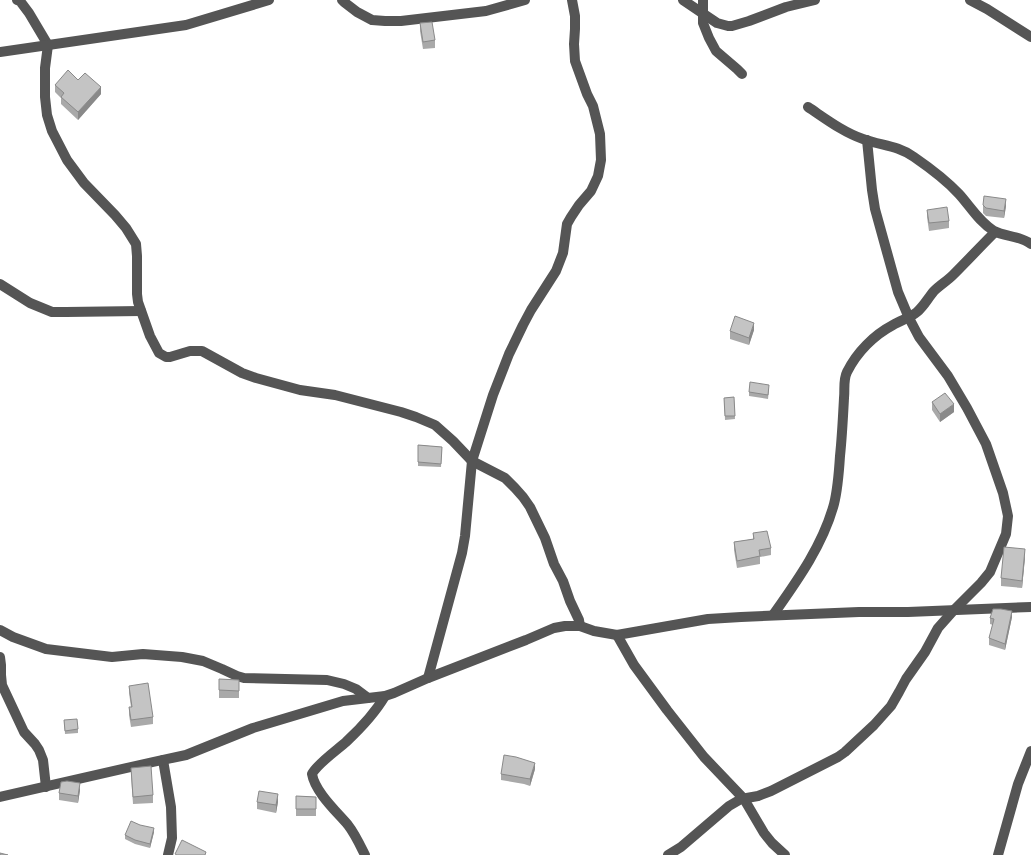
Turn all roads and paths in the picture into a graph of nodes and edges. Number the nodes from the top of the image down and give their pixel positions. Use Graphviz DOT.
graph roads {
  1 [pos="17,0"];
  2 [pos="269,0"];
  3 [pos="342,0"];
  4 [pos="525,0"];
  5 [pos="572,0"];
  6 [pos="682,0"];
  7 [pos="704,0"];
  8 [pos="815,0"];
  9 [pos="970,0"];
  10 [pos="703,13"];
  11 [pos="1031,37"];
  12 [pos="48,45"];
  13 [pos="0,52"];
  14 [pos="742,74"];
  15 [pos="808,107"];
  16 [pos="867,140"];
  17 [pos="995,232"];
  18 [pos="1031,244"];
  19 [pos="0,284"];
  20 [pos="141,311"];
  21 [pos="909,318"];
  22 [pos="472,461"];
  23 [pos="1031,607"];
  24 [pos="954,610"];
  25 [pos="773,615"];
  26 [pos="580,626"];
  27 [pos="1,631"];
  28 [pos="616,635"];
  29 [pos="0,657"];
  30 [pos="428,678"];
  31 [pos="386,696"];
  32 [pos="368,698"];
  33 [pos="1031,751"];
  34 [pos="163,760"];
  35 [pos="46,787"];
  36 [pos="0,797"];
  37 [pos="744,799"];
  38 [pos="168,855"];
  39 [pos="364,855"];
  40 [pos="668,855"];
  41 [pos="785,855"];
  42 [pos="998,855"];
  1 -- 12 [label="street"];
  2 -- 12 [label="street"];
  3 -- 4 [label="street"];
  5 -- 22 [label="street"];
  6 -- 10 [label="street"];
  7 -- 10 [label="street"];
  8 -- 10 [label="street"];
  9 -- 11 [label="street"];
  10 -- 14 [label="street"];
  12 -- 13 [label="street"];
  12 -- 20 [label="street"];
  15 -- 16 [label="street"];
  16 -- 17 [label="street"];
  16 -- 21 [label="street"];
  17 -- 18 [label="street"];
  17 -- 21 [label="street"];
  19 -- 20 [label="street"];
  20 -- 22 [label="street"];
  21 -- 24 [label="street"];
  21 -- 25 [label="street"];
  22 -- 26 [label="street"];
  22 -- 30 [label="street"];
  23 -- 24 [label="street"];
  24 -- 25 [label="street"];
  24 -- 37 [label="street"];
  25 -- 28 [label="street"];
  26 -- 28 [label="street"];
  26 -- 30 [label="street"];
  27 -- 32 [label="street"];
  28 -- 37 [label="street"];
  29 -- 35 [label="street"];
  30 -- 31 [label="street"];
  31 -- 32 [label="street"];
  31 -- 39 [label="street"];
  32 -- 34 [label="street"];
  33 -- 42 [label="street"];
  34 -- 35 [label="street"];
  34 -- 38 [label="street"];
  35 -- 36 [label="street"];
  37 -- 40 [label="street"];
  37 -- 41 [label="street"];
}
